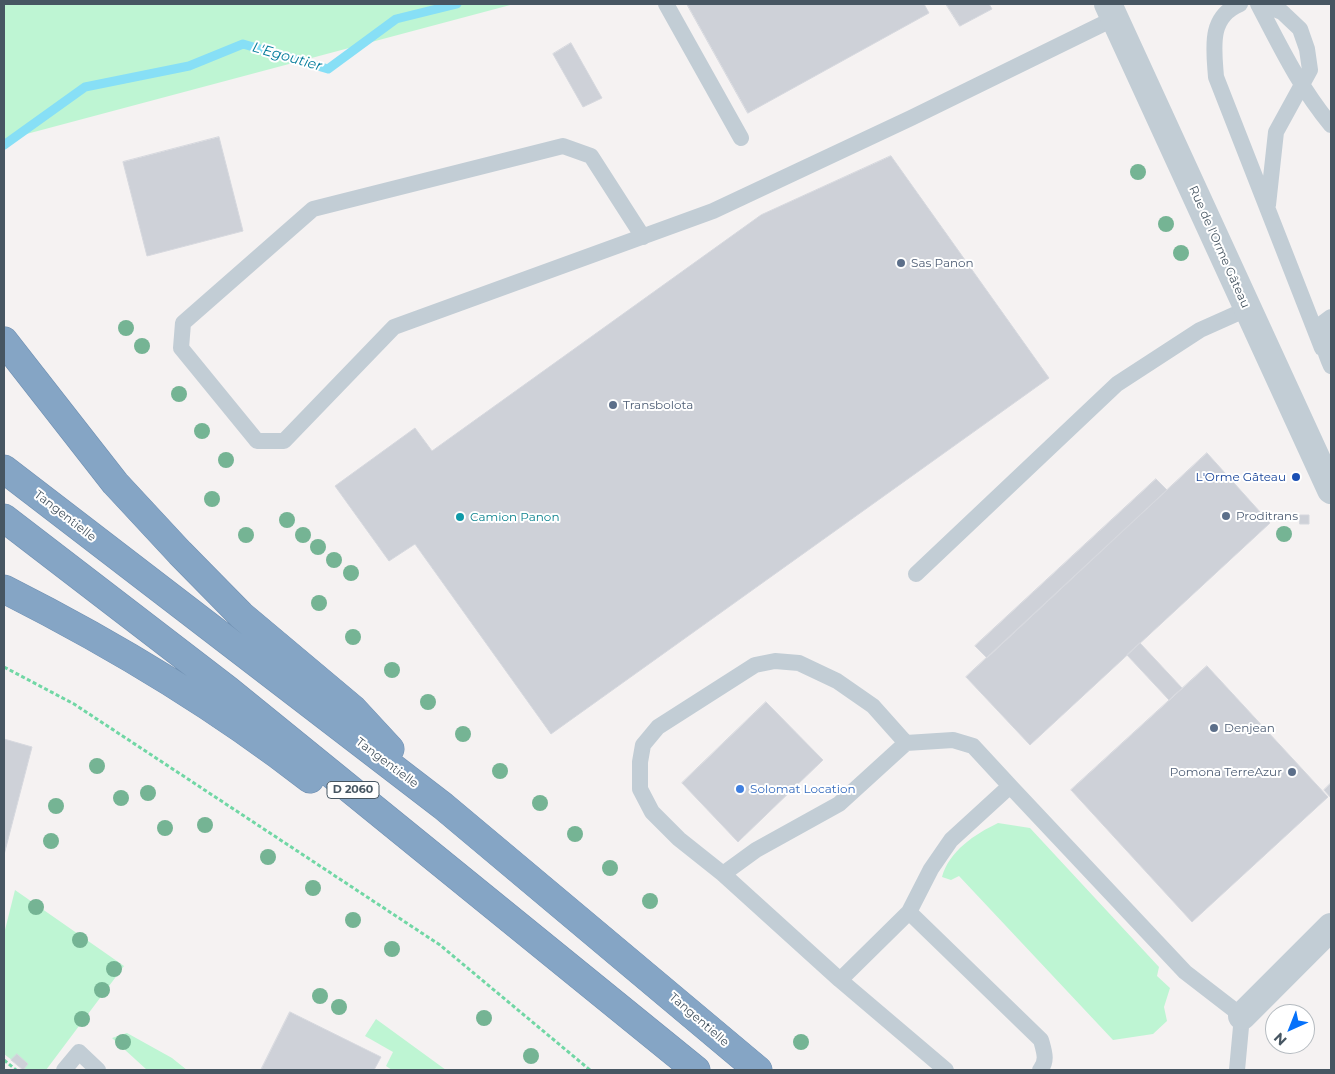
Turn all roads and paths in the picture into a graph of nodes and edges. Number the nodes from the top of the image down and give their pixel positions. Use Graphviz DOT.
graph roads {
  1 [pos="666,4"];
  2 [pos="1240,4"];
  3 [pos="1260,4"];
  4 [pos="1111,11"];
  5 [pos="1301,85"];
  6 [pos="1331,125"];
  7 [pos="741,138"];
  8 [pos="1268,209"];
  9 [pos="643,237"];
  10 [pos="1247,309"];
  11 [pos="1331,317"];
  12 [pos="4,341"];
  13 [pos="1322,348"];
  14 [pos="1331,366"];
  15 [pos="4,469"];
  16 [pos="1331,490"];
  17 [pos="4,518"];
  18 [pos="916,574"];
  19 [pos="4,590"];
  20 [pos="4,667"];
  21 [pos="906,743"];
  22 [pos="1010,786"];
  23 [pos="443,806"];
  24 [pos="723,874"];
  25 [pos="909,912"];
  26 [pos="1331,928"];
  27 [pos="840,980"];
  28 [pos="605,994"];
  29 [pos="1242,1016"];
  30 [pos="4,1060"];
  31 [pos="16,1070"];
  32 [pos="64,1070"];
  33 [pos="98,1070"];
  34 [pos="590,1070"];
  35 [pos="696,1070"];
  36 [pos="758,1070"];
  37 [pos="946,1070"];
  38 [pos="1040,1070"];
  39 [pos="1237,1070"];
  1 -- 7 [label="lane"];
  2 -- 8 [label="lane"];
  3 -- 5 [label="lane"];
  3 -- 5 [label="lane"];
  4 -- 9 [label="lane"];
  4 -- 10 [label="street, Rue de l'Orme Gâteau"];
  5 -- 6 [label="lane"];
  5 -- 8 [label="lane"];
  8 -- 13 [label="lane"];
  9 -- 9 [label="lane"];
  10 -- 16 [label="street, Rue de l'Orme Gâteau"];
  10 -- 18 [label="lane"];
  11 -- 13 [label="lane"];
  12 -- 23 [label="highway"];
  13 -- 14 [label="lane"];
  15 -- 23 [label="highway, Tangentielle"];
  17 -- 28 [label="highway, D 2060"];
  19 -- 28 [label="highway"];
  20 -- 34 [label="path"];
  21 -- 22 [label="lane"];
  21 -- 24 [label="lane"];
  21 -- 24 [label="lane"];
  22 -- 25 [label="lane"];
  22 -- 29 [label="lane"];
  23 -- 36 [label="highway, Tangentielle"];
  24 -- 27 [label="lane"];
  25 -- 27 [label="lane"];
  25 -- 38 [label="lane"];
  26 -- 29 [label="street"];
  27 -- 37 [label="lane"];
  28 -- 35 [label="highway, D 2060"];
  29 -- 39 [label="lane"];
  30 -- 31 [label="path"];
  32 -- 33 [label="lane"];
}
